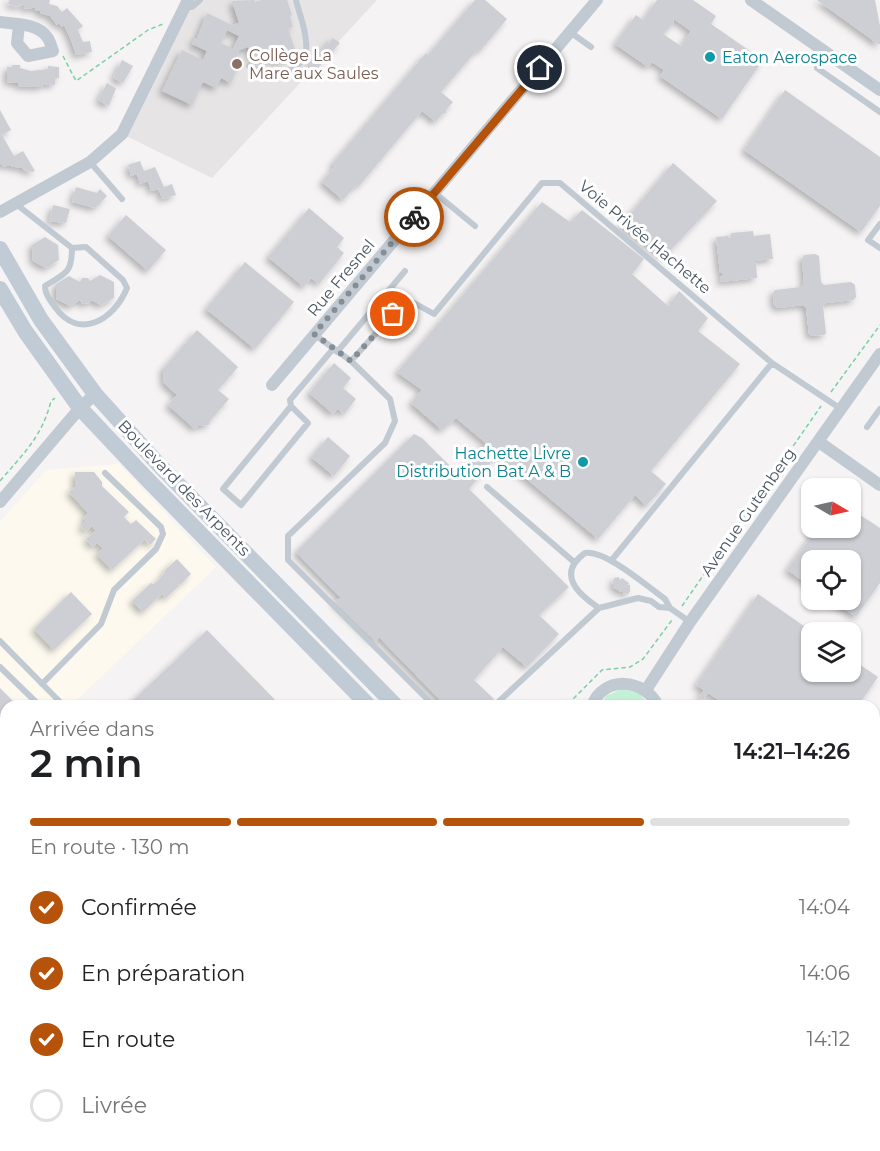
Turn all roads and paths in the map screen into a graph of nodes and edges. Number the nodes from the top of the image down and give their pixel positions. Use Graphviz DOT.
graph roads {
  1 [pos="200,0"];
  2 [pos="296,0"];
  3 [pos="597,0"];
  4 [pos="751,0"];
  5 [pos="186,3"];
  6 [pos="178,19"];
  7 [pos="0,22"];
  8 [pos="19,25"];
  9 [pos="570,32"];
  10 [pos="591,47"];
  11 [pos="53,51"];
  12 [pos="249,66"];
  13 [pos="817,68"];
  14 [pos="880,90"];
  15 [pos="880,112"];
  16 [pos="90,162"];
  17 [pos="434,193"];
  18 [pos="122,199"];
  19 [pos="16,204"];
  20 [pos="0,212"];
  21 [pos="880,224"];
  22 [pos="475,226"];
  23 [pos="72,248"];
  24 [pos="0,249"];
  25 [pos="880,249"];
  26 [pos="405,272"];
  27 [pos="0,289"];
  28 [pos="880,325"];
  29 [pos="314,334"];
  30 [pos="335,350"];
  31 [pos="880,354"];
  32 [pos="351,361"];
  33 [pos="772,363"];
  34 [pos="272,385"];
  35 [pos="68,389"];
  36 [pos="95,394"];
  37 [pos="827,399"];
  38 [pos="291,406"];
  39 [pos="80,408"];
  40 [pos="841,409"];
  41 [pos="880,409"];
  42 [pos="867,427"];
  43 [pos="819,442"];
  44 [pos="105,473"];
  45 [pos="0,481"];
  46 [pos="880,485"];
  47 [pos="487,487"];
  48 [pos="0,502"];
  49 [pos="611,561"];
  50 [pos="574,562"];
  51 [pos="599,608"];
  52 [pos="670,608"];
  53 [pos="677,613"];
  54 [pos="690,622"];
  55 [pos="0,641"];
  56 [pos="0,667"];
  57 [pos="42,684"];
  58 [pos="646,690"];
  59 [pos="34,700"];
  60 [pos="58,700"];
  61 [pos="363,700"];
  62 [pos="390,700"];
  63 [pos="428,700"];
  64 [pos="500,700"];
  65 [pos="573,700"];
  66 [pos="596,700"];
  67 [pos="655,700"];
  1 -- 5 [label="lane"];
  2 -- 12 [label="lane"];
  3 -- 9 [label="street, Rue Fresnel"];
  4 -- 14 [label="street"];
  5 -- 6 [label="street"];
  6 -- 11 [label="path"];
  6 -- 16 [label="street"];
  7 -- 8 [label="street"];
  8 -- 11 [label="street"];
  8 -- 11 [label="street"];
  9 -- 10 [label="lane"];
  9 -- 17 [label="street, Rue Fresnel"];
  13 -- 15 [label="lane"];
  16 -- 18 [label="lane"];
  16 -- 19 [label="street"];
  17 -- 22 [label="lane"];
  17 -- 29 [label="street, Rue Fresnel"];
  19 -- 20 [label="street"];
  19 -- 23 [label="lane"];
  21 -- 25 [label="lane"];
  23 -- 23 [label="lane"];
  24 -- 36 [label="street, Boulevard des Arpents"];
  26 -- 30 [label="lane"];
  27 -- 35 [label="street, Boulevard des Arpents"];
  28 -- 37 [label="path"];
  29 -- 30 [label="lane"];
  29 -- 34 [label="street, Rue Fresnel"];
  30 -- 32 [label="lane"];
  30 -- 38 [label="lane"];
  31 -- 40 [label="street, Avenue Gutenberg"];
  32 -- 33 [label="lane, Voie Privée Hachette"];
  32 -- 63 [label="lane"];
  33 -- 37 [label="lane"];
  33 -- 49 [label="lane"];
  35 -- 39 [label="street, Boulevard des Arpents"];
  35 -- 45 [label="path"];
  36 -- 39 [label="street"];
  36 -- 62 [label="street, Boulevard des Arpents"];
  37 -- 40 [label="lane"];
  37 -- 53 [label="path"];
  38 -- 38 [label="lane"];
  39 -- 48 [label="street"];
  39 -- 61 [label="street, Boulevard des Arpents"];
  40 -- 43 [label="street, Avenue Gutenberg"];
  41 -- 42 [label="lane"];
  43 -- 46 [label="street"];
  43 -- 54 [label="street, Avenue Gutenberg"];
  44 -- 57 [label="lane"];
  47 -- 50 [label="lane"];
  49 -- 50 [label="lane"];
  49 -- 52 [label="lane"];
  50 -- 51 [label="lane"];
  51 -- 52 [label="lane"];
  51 -- 64 [label="lane"];
  52 -- 53 [label="lane"];
  53 -- 54 [label="lane"];
  53 -- 65 [label="path"];
  54 -- 58 [label="street, Avenue Gutenberg"];
  55 -- 57 [label="lane"];
  56 -- 59 [label="lane"];
  57 -- 60 [label="lane"];
  58 -- 66 [label="street"];
  58 -- 67 [label="street"];
}
